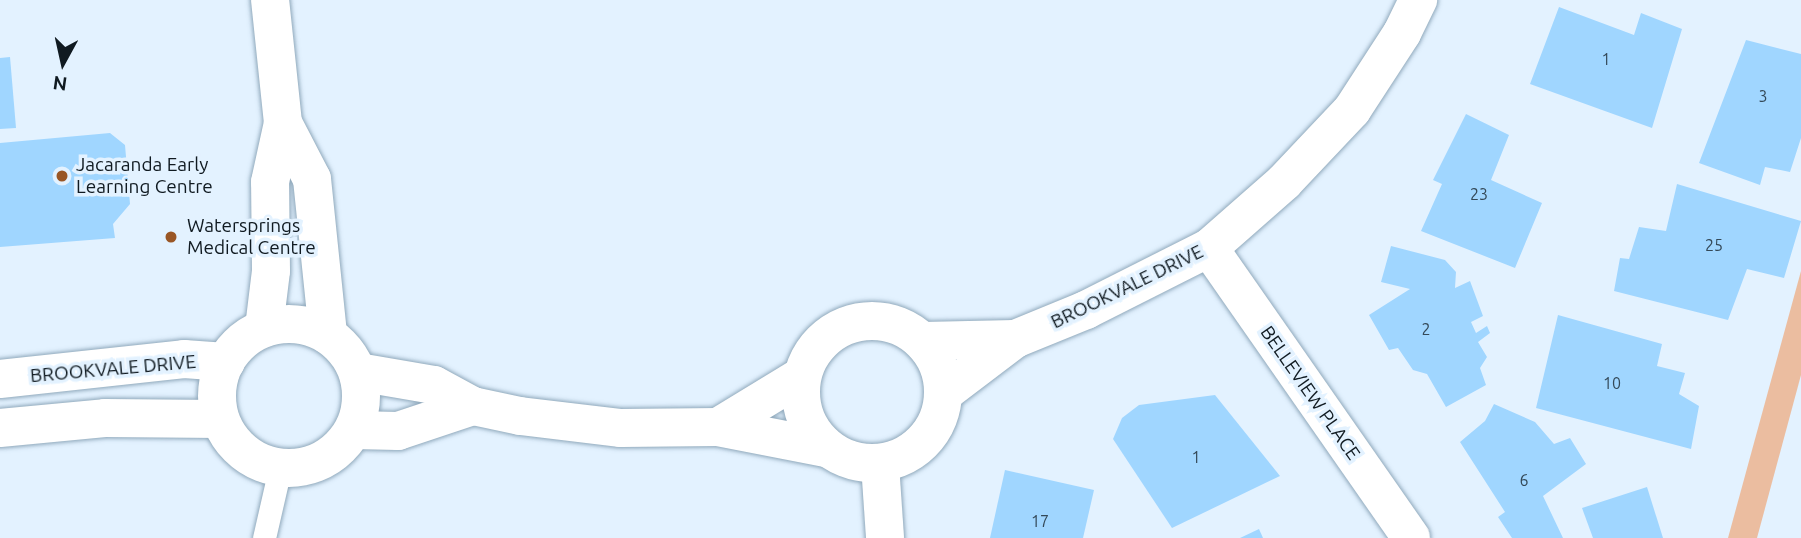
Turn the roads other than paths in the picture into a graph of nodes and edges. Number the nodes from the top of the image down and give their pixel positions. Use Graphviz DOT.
graph roads {
  1 [pos="270,0"];
  2 [pos="1418,0"];
  3 [pos="283,123"];
  4 [pos="1209,248"];
  5 [pos="264,328"];
  6 [pos="328,335"];
  7 [pos="1015,339"];
  8 [pos="923,341"];
  9 [pos="226,362"];
  10 [pos="358,372"];
  11 [pos="802,376"];
  12 [pos="0,379"];
  13 [pos="945,392"];
  14 [pos="473,406"];
  15 [pos="220,419"];
  16 [pos="719,427"];
  17 [pos="0,428"];
  18 [pos="354,430"];
  19 [pos="826,448"];
  20 [pos="880,464"];
  21 [pos="280,468"];
  22 [pos="264,538"];
  23 [pos="885,538"];
  24 [pos="1411,538"];
  1 -- 3 [label="street"];
  2 -- 4 [label="street, BROOKVALE DRIVE"];
  3 -- 5 [label="street"];
  3 -- 6 [label="street"];
  4 -- 7 [label="street, BROOKVALE DRIVE"];
  4 -- 24 [label="street, BELLEVIEW PLACE"];
  5 -- 6 [label="street"];
  5 -- 9 [label="street"];
  6 -- 10 [label="street"];
  7 -- 8 [label="street, BROOKVALE DRIVE"];
  7 -- 13 [label="street, BROOKVALE DRIVE"];
  8 -- 11 [label="street"];
  8 -- 13 [label="street"];
  9 -- 12 [label="street, BROOKVALE DRIVE"];
  9 -- 15 [label="street"];
  10 -- 14 [label="street"];
  10 -- 18 [label="street"];
  11 -- 16 [label="street"];
  11 -- 19 [label="street"];
  13 -- 20 [label="street"];
  14 -- 16 [label="street"];
  14 -- 18 [label="street"];
  15 -- 17 [label="street"];
  15 -- 21 [label="street"];
  16 -- 19 [label="street"];
  18 -- 21 [label="street"];
  19 -- 20 [label="street"];
  20 -- 23 [label="street"];
  21 -- 22 [label="lane"];
}
